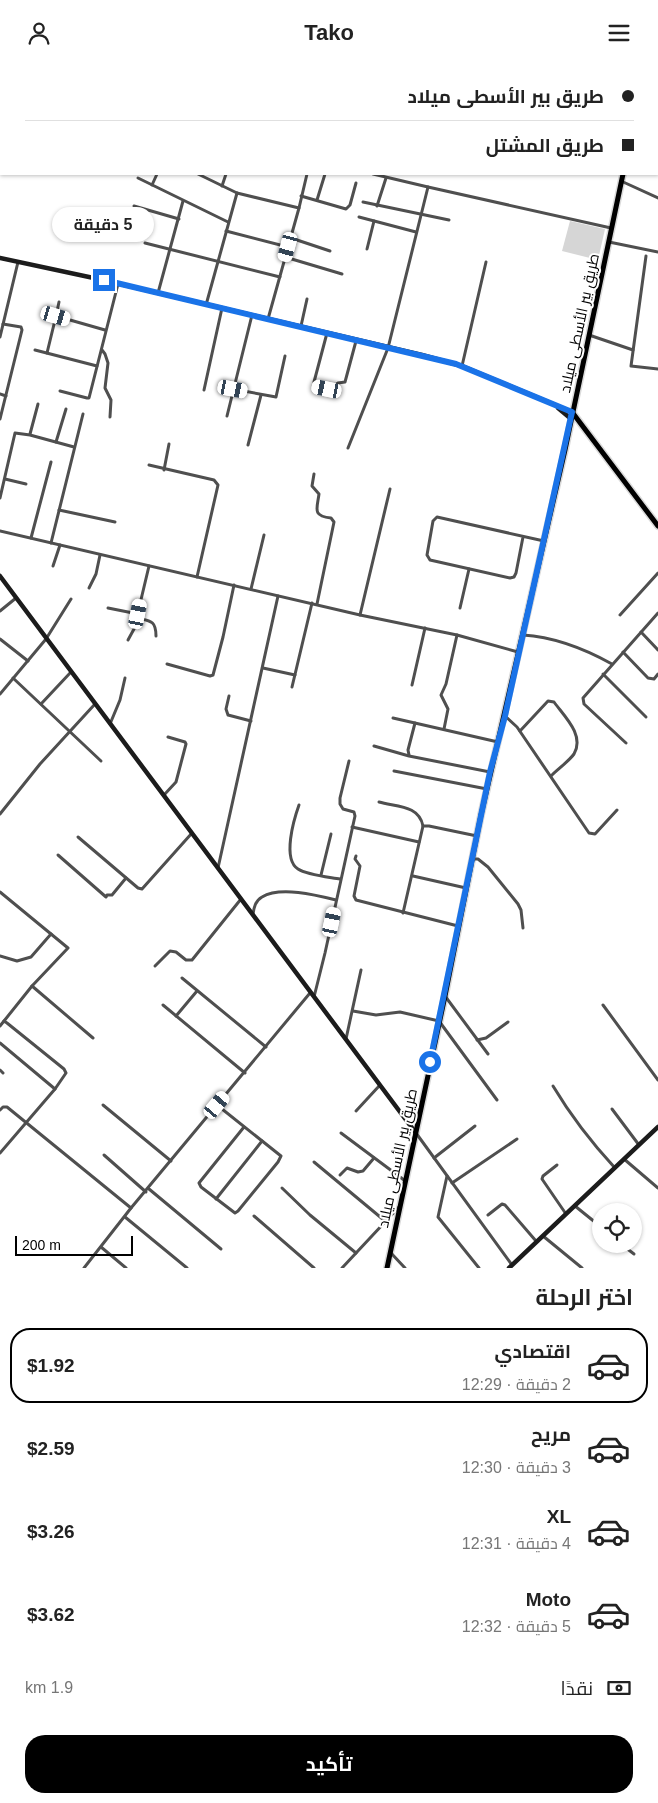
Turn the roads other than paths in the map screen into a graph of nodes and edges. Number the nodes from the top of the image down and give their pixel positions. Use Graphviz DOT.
graph roads {
  1 [pos="157,175"];
  2 [pos="200,175"];
  3 [pos="226,175"];
  4 [pos="307,175"];
  5 [pos="325,175"];
  6 [pos="377,175"];
  7 [pos="623,175"];
  8 [pos="386,177"];
  9 [pos="138,178"];
  10 [pos="621,181"];
  11 [pos="356,183"];
  12 [pos="152,185"];
  13 [pos="222,186"];
  14 [pos="428,187"];
  15 [pos="237,193"];
  16 [pos="301,196"];
  17 [pos="658,198"];
  18 [pos="317,200"];
  19 [pos="183,201"];
  20 [pos="363,202"];
  21 [pos="134,206"];
  22 [pos="377,206"];
  23 [pos="299,208"];
  24 [pos="421,215"];
  25 [pos="359,217"];
  26 [pos="178,219"];
  27 [pos="449,220"];
  28 [pos="374,221"];
  29 [pos="228,223"];
  30 [pos="612,228"];
  31 [pos="226,231"];
  32 [pos="416,232"];
  33 [pos="291,238"];
  34 [pos="609,242"];
  35 [pos="145,243"];
  36 [pos="288,247"];
  37 [pos="170,249"];
  38 [pos="367,249"];
  39 [pos="330,251"];
  40 [pos="658,252"];
  41 [pos="646,256"];
  42 [pos="285,257"];
  43 [pos="0,258"];
  44 [pos="218,261"];
  45 [pos="18,262"];
  46 [pos="486,262"];
  47 [pos="342,274"];
  48 [pos="280,277"];
  49 [pos="118,284"];
  50 [pos="158,294"];
  51 [pos="307,299"];
  52 [pos="59,302"];
  53 [pos="206,305"];
  54 [pos="222,308"];
  55 [pos="252,315"];
  56 [pos="56,316"];
  57 [pos="268,319"];
  58 [pos="3,324"];
  59 [pos="300,327"];
  60 [pos="105,330"];
  61 [pos="327,333"];
  62 [pos="589,335"];
  63 [pos="0,337"];
  64 [pos="356,341"];
  65 [pos="388,348"];
  66 [pos="101,349"];
  67 [pos="34,350"];
  68 [pos="633,350"];
  69 [pos="47,353"];
  70 [pos="285,356"];
  71 [pos="96,366"];
  72 [pos="462,366"];
  73 [pos="658,369"];
  74 [pos="233,389"];
  75 [pos="204,390"];
  76 [pos="60,391"];
  77 [pos="0,394"];
  78 [pos="261,395"];
  79 [pos="6,396"];
  80 [pos="38,403"];
  81 [pos="555,405"];
  82 [pos="66,409"];
  83 [pos="572,412"];
  84 [pos="82,414"];
  85 [pos="226,416"];
  86 [pos="110,417"];
  87 [pos="570,418"];
  88 [pos="0,419"];
  89 [pos="587,430"];
  90 [pos="30,435"];
  91 [pos="56,442"];
  92 [pos="170,444"];
  93 [pos="248,445"];
  94 [pos="74,447"];
  95 [pos="348,448"];
  96 [pos="51,462"];
  97 [pos="149,465"];
  98 [pos="164,470"];
  99 [pos="314,474"];
  100 [pos="5,479"];
  101 [pos="26,484"];
  102 [pos="390,489"];
  103 [pos="0,498"];
  104 [pos="59,510"];
  105 [pos="115,522"];
  106 [pos="658,526"];
  107 [pos="0,531"];
  108 [pos="264,535"];
  109 [pos="523,537"];
  110 [pos="30,539"];
  111 [pos="544,541"];
  112 [pos="52,543"];
  113 [pos="60,545"];
  114 [pos="100,555"];
  115 [pos="53,566"];
  116 [pos="150,566"];
  117 [pos="469,569"];
  118 [pos="658,573"];
  119 [pos="0,576"];
  120 [pos="197,577"];
  121 [pos="234,585"];
  122 [pos="89,587"];
  123 [pos="251,589"];
  124 [pos="278,596"];
  125 [pos="16,598"];
  126 [pos="71,599"];
  127 [pos="312,603"];
  128 [pos="317,604"];
  129 [pos="460,607"];
  130 [pos="108,608"];
  131 [pos="0,611"];
  132 [pos="658,613"];
  133 [pos="360,615"];
  134 [pos="620,615"];
  135 [pos="137,616"];
  136 [pos="425,628"];
  137 [pos="641,632"];
  138 [pos="457,635"];
  139 [pos="522,635"];
  140 [pos="156,636"];
  141 [pos="0,639"];
  142 [pos="46,639"];
  143 [pos="128,640"];
  144 [pos="658,650"];
  145 [pos="518,652"];
  146 [pos="623,653"];
  147 [pos="28,661"];
  148 [pos="167,664"];
  149 [pos="612,664"];
  150 [pos="263,668"];
  151 [pos="71,672"];
  152 [pos="603,674"];
  153 [pos="658,674"];
  154 [pos="295,675"];
  155 [pos="125,677"];
  156 [pos="13,678"];
  157 [pos="0,683"];
  158 [pos="412,685"];
  159 [pos="292,687"];
  160 [pos="6,688"];
  161 [pos="0,695"];
  162 [pos="229,696"];
  163 [pos="41,704"];
  164 [pos="95,704"];
  165 [pos="505,716"];
  166 [pos="646,717"];
  167 [pos="393,718"];
  168 [pos="251,721"];
  169 [pos="415,723"];
  170 [pos="110,724"];
  171 [pos="444,729"];
  172 [pos="71,731"];
  173 [pos="520,731"];
  174 [pos="168,737"];
  175 [pos="498,742"];
  176 [pos="626,743"];
  177 [pos="374,746"];
  178 [pos="410,756"];
  179 [pos="101,761"];
  180 [pos="349,761"];
  181 [pos="394,771"];
  182 [pos="490,772"];
  183 [pos="551,776"];
  184 [pos="487,789"];
  185 [pos="164,795"];
  186 [pos="379,802"];
  187 [pos="299,805"];
  188 [pos="617,810"];
  189 [pos="0,814"];
  190 [pos="423,826"];
  191 [pos="352,827"];
  192 [pos="192,833"];
  193 [pos="331,834"];
  194 [pos="477,836"];
  195 [pos="78,837"];
  196 [pos="419,842"];
  197 [pos="58,855"];
  198 [pos="356,856"];
  199 [pos="473,859"];
  200 [pos="218,869"];
  201 [pos="321,875"];
  202 [pos="413,876"];
  203 [pos="126,878"];
  204 [pos="340,879"];
  205 [pos="466,887"];
  206 [pos="0,892"];
  207 [pos="241,899"];
  208 [pos="336,900"];
  209 [pos="403,913"];
  210 [pos="253,914"];
  211 [pos="458,926"];
  212 [pos="523,927"];
  213 [pos="51,934"];
  214 [pos="0,956"];
  215 [pos="154,966"];
  216 [pos="361,970"];
  217 [pos="182,978"];
  218 [pos="32,986"];
  219 [pos="197,991"];
  220 [pos="312,995"];
  221 [pos="445,996"];
  222 [pos="163,1005"];
  223 [pos="602,1005"];
  224 [pos="353,1011"];
  225 [pos="176,1016"];
  226 [pos="4,1021"];
  227 [pos="439,1021"];
  228 [pos="508,1022"];
  229 [pos="0,1026"];
  230 [pos="93,1038"];
  231 [pos="346,1040"];
  232 [pos="477,1040"];
  233 [pos="0,1043"];
  234 [pos="266,1047"];
  235 [pos="488,1054"];
  236 [pos="244,1073"];
  237 [pos="658,1080"];
  238 [pos="380,1085"];
  239 [pos="553,1087"];
  240 [pos="55,1089"];
  241 [pos="497,1100"];
  242 [pos="102,1105"];
  243 [pos="217,1105"];
  244 [pos="612,1109"];
  245 [pos="0,1110"];
  246 [pos="356,1111"];
  247 [pos="25,1122"];
  248 [pos="475,1126"];
  249 [pos="244,1127"];
  250 [pos="658,1127"];
  251 [pos="415,1132"];
  252 [pos="341,1133"];
  253 [pos="517,1139"];
  254 [pos="262,1141"];
  255 [pos="639,1145"];
  256 [pos="0,1153"];
  257 [pos="104,1155"];
  258 [pos="374,1158"];
  259 [pos="434,1158"];
  260 [pos="624,1159"];
  261 [pos="171,1161"];
  262 [pos="314,1162"];
  263 [pos="558,1165"];
  264 [pos="615,1168"];
  265 [pos="340,1175"];
  266 [pos="447,1176"];
  267 [pos="404,1180"];
  268 [pos="452,1183"];
  269 [pos="282,1188"];
  270 [pos="658,1188"];
  271 [pos="149,1189"];
  272 [pos="146,1192"];
  273 [pos="216,1199"];
  274 [pos="575,1205"];
  275 [pos="399,1207"];
  276 [pos="132,1208"];
  277 [pos="566,1214"];
  278 [pos="488,1215"];
  279 [pos="254,1216"];
  280 [pos="124,1217"];
  281 [pos="592,1219"];
  282 [pos="385,1221"];
  283 [pos="543,1235"];
  284 [pos="536,1241"];
  285 [pos="100,1247"];
  286 [pos="221,1249"];
  287 [pos="356,1253"];
  288 [pos="391,1253"];
  289 [pos="510,1266"];
  290 [pos="580,1267"];
  291 [pos="84,1268"];
  292 [pos="126,1268"];
  293 [pos="188,1268"];
  294 [pos="314,1268"];
  295 [pos="342,1268"];
  296 [pos="387,1268"];
  297 [pos="405,1268"];
  298 [pos="478,1268"];
  1 -- 12 [label="street"];
  2 -- 13 [label="street"];
  3 -- 13 [label="street"];
  4 -- 16 [label="street"];
  5 -- 18 [label="street"];
  6 -- 8 [label="street"];
  7 -- 10 [label="main road, طريق بير الأسطى ميلاد"];
  8 -- 14 [label="street"];
  8 -- 22 [label="street"];
  9 -- 12 [label="street"];
  10 -- 17 [label="street"];
  10 -- 30 [label="main road, طريق بير الأسطى ميلاد"];
  11 -- 18 [label="street"];
  12 -- 19 [label="street"];
  13 -- 15 [label="street"];
  14 -- 24 [label="street"];
  14 -- 30 [label="street"];
  15 -- 23 [label="street"];
  15 -- 29 [label="street"];
  16 -- 18 [label="street"];
  16 -- 23 [label="street"];
  19 -- 26 [label="street"];
  19 -- 29 [label="street"];
  20 -- 22 [label="street"];
  21 -- 26 [label="street"];
  22 -- 24 [label="street"];
  23 -- 33 [label="street"];
  24 -- 27 [label="street"];
  24 -- 32 [label="street"];
  25 -- 28 [label="street"];
  26 -- 37 [label="street"];
  28 -- 32 [label="street"];
  28 -- 38 [label="street"];
  29 -- 31 [label="street"];
  30 -- 34 [label="main road, طريق بير الأسطى ميلاد"];
  31 -- 36 [label="street"];
  31 -- 44 [label="street"];
  32 -- 65 [label="street"];
  33 -- 36 [label="street"];
  33 -- 39 [label="street"];
  34 -- 40 [label="street"];
  34 -- 62 [label="main road, طريق بير الأسطى ميلاد"];
  35 -- 37 [label="street"];
  36 -- 42 [label="street"];
  37 -- 44 [label="street"];
  37 -- 50 [label="street"];
  41 -- 68 [label="street"];
  42 -- 47 [label="street"];
  42 -- 48 [label="street"];
  43 -- 45 [label="main road"];
  44 -- 48 [label="street"];
  44 -- 53 [label="street"];
  45 -- 49 [label="main road"];
  45 -- 58 [label="street"];
  46 -- 72 [label="street"];
  48 -- 57 [label="street"];
  49 -- 50 [label="main road"];
  49 -- 60 [label="street"];
  50 -- 53 [label="main road"];
  51 -- 59 [label="street"];
  52 -- 56 [label="street"];
  53 -- 54 [label="main road"];
  54 -- 55 [label="main road"];
  54 -- 75 [label="street"];
  55 -- 57 [label="main road"];
  55 -- 74 [label="street"];
  56 -- 60 [label="street"];
  56 -- 69 [label="street"];
  57 -- 59 [label="main road"];
  58 -- 63 [label="street"];
  58 -- 79 [label="street"];
  59 -- 61 [label="main road"];
  60 -- 66 [label="street"];
  61 -- 64 [label="main road"];
  61 -- 64 [label="street"];
  62 -- 68 [label="street"];
  62 -- 83 [label="main road, طريق بير الأسطى ميلاد"];
  64 -- 65 [label="main road"];
  65 -- 72 [label="main road"];
  65 -- 95 [label="street"];
  66 -- 71 [label="street"];
  66 -- 86 [label="street"];
  67 -- 69 [label="street"];
  68 -- 73 [label="street"];
  69 -- 71 [label="street"];
  70 -- 78 [label="street"];
  71 -- 76 [label="street"];
  72 -- 81 [label="main road"];
  74 -- 78 [label="street"];
  74 -- 85 [label="street"];
  77 -- 79 [label="street"];
  78 -- 93 [label="street"];
  79 -- 88 [label="street"];
  80 -- 90 [label="street"];
  81 -- 83 [label="main road"];
  81 -- 87 [label="main road"];
  82 -- 91 [label="street"];
  83 -- 87 [label="main road, طريق بير الأسطى ميلاد"];
  83 -- 89 [label="main road"];
  84 -- 94 [label="street"];
  87 -- 89 [label="main road"];
  87 -- 111 [label="main road, طريق بير الأسطى ميلاد"];
  89 -- 106 [label="main road"];
  90 -- 91 [label="street"];
  90 -- 100 [label="street"];
  91 -- 94 [label="street"];
  92 -- 98 [label="street"];
  94 -- 104 [label="street"];
  96 -- 110 [label="street"];
  97 -- 98 [label="street"];
  98 -- 120 [label="street"];
  99 -- 128 [label="street"];
  100 -- 101 [label="street"];
  100 -- 103 [label="street"];
  102 -- 133 [label="street"];
  104 -- 105 [label="street"];
  104 -- 112 [label="street"];
  107 -- 110 [label="street"];
  108 -- 123 [label="street"];
  109 -- 111 [label="street"];
  109 -- 117 [label="street"];
  109 -- 117 [label="street"];
  110 -- 112 [label="street"];
  111 -- 139 [label="main road, طريق بير الأسطى ميلاد"];
  112 -- 113 [label="street"];
  113 -- 114 [label="street"];
  113 -- 115 [label="street"];
  114 -- 116 [label="street"];
  114 -- 122 [label="street"];
  116 -- 120 [label="street"];
  116 -- 135 [label="street"];
  117 -- 129 [label="street"];
  118 -- 134 [label="street"];
  119 -- 125 [label="main road"];
  120 -- 121 [label="street"];
  121 -- 123 [label="street"];
  121 -- 148 [label="street"];
  123 -- 124 [label="street"];
  124 -- 127 [label="street"];
  124 -- 150 [label="street"];
  125 -- 131 [label="street"];
  125 -- 142 [label="main road"];
  126 -- 142 [label="street"];
  127 -- 128 [label="street"];
  127 -- 154 [label="street"];
  128 -- 133 [label="street"];
  130 -- 135 [label="street"];
  132 -- 137 [label="street"];
  133 -- 136 [label="street"];
  135 -- 140 [label="street"];
  135 -- 143 [label="street"];
  136 -- 138 [label="street"];
  136 -- 158 [label="street"];
  137 -- 144 [label="street"];
  137 -- 146 [label="street"];
  138 -- 145 [label="street"];
  138 -- 171 [label="street"];
  139 -- 145 [label="main road, طريق بير الأسطى ميلاد"];
  139 -- 149 [label="street"];
  141 -- 147 [label="street"];
  142 -- 147 [label="street"];
  142 -- 151 [label="main road"];
  145 -- 165 [label="main road, طريق بير الأسطى ميلاد"];
  146 -- 149 [label="street"];
  146 -- 153 [label="street"];
  147 -- 156 [label="street"];
  149 -- 152 [label="street"];
  150 -- 154 [label="street"];
  150 -- 168 [label="street"];
  151 -- 163 [label="street"];
  151 -- 164 [label="main road"];
  152 -- 166 [label="street"];
  152 -- 176 [label="street"];
  154 -- 159 [label="street"];
  155 -- 170 [label="street"];
  156 -- 160 [label="street"];
  156 -- 163 [label="street"];
  157 -- 160 [label="street"];
  160 -- 161 [label="street"];
  162 -- 168 [label="street"];
  163 -- 172 [label="street"];
  164 -- 170 [label="main road"];
  164 -- 172 [label="street"];
  165 -- 173 [label="street"];
  165 -- 175 [label="main road, طريق بير الأسطى ميلاد"];
  167 -- 169 [label="street"];
  168 -- 200 [label="street"];
  169 -- 171 [label="street"];
  169 -- 178 [label="street"];
  170 -- 185 [label="main road"];
  171 -- 175 [label="street"];
  172 -- 179 [label="street"];
  172 -- 189 [label="street"];
  173 -- 183 [label="street"];
  173 -- 183 [label="street"];
  174 -- 185 [label="street"];
  175 -- 182 [label="main road, طريق بير الأسطى ميلاد"];
  177 -- 178 [label="street"];
  178 -- 182 [label="street"];
  180 -- 191 [label="street"];
  181 -- 184 [label="street"];
  182 -- 184 [label="main road, طريق بير الأسطى ميلاد"];
  183 -- 188 [label="street"];
  184 -- 194 [label="main road, طريق بير الأسطى ميلاد"];
  185 -- 192 [label="main road"];
  186 -- 190 [label="street"];
  187 -- 201 [label="street"];
  190 -- 194 [label="street"];
  190 -- 196 [label="street"];
  191 -- 196 [label="street"];
  191 -- 204 [label="street"];
  192 -- 200 [label="main road"];
  192 -- 203 [label="street"];
  193 -- 201 [label="street"];
  194 -- 199 [label="main road, طريق بير الأسطى ميلاد"];
  195 -- 203 [label="street"];
  196 -- 202 [label="street"];
  197 -- 203 [label="street"];
  198 -- 209 [label="street"];
  199 -- 205 [label="main road, طريق بير الأسطى ميلاد"];
  199 -- 212 [label="street"];
  200 -- 207 [label="main road"];
  201 -- 204 [label="street"];
  202 -- 205 [label="street"];
  202 -- 209 [label="street"];
  204 -- 208 [label="street"];
  205 -- 211 [label="main road, طريق بير الأسطى ميلاد"];
  206 -- 213 [label="street"];
  207 -- 210 [label="main road"];
  207 -- 215 [label="street"];
  208 -- 210 [label="street"];
  208 -- 220 [label="street"];
  209 -- 211 [label="street"];
  210 -- 220 [label="main road"];
  211 -- 221 [label="main road, طريق بير الأسطى ميلاد"];
  213 -- 214 [label="street"];
  213 -- 218 [label="street"];
  216 -- 224 [label="street"];
  217 -- 219 [label="street"];
  218 -- 226 [label="street"];
  218 -- 230 [label="street"];
  219 -- 225 [label="street"];
  219 -- 234 [label="street"];
  220 -- 231 [label="main road"];
  220 -- 234 [label="street"];
  221 -- 227 [label="main road, طريق بير الأسطى ميلاد"];
  221 -- 232 [label="street"];
  222 -- 225 [label="street"];
  223 -- 237 [label="street"];
  224 -- 227 [label="street"];
  224 -- 231 [label="street"];
  225 -- 236 [label="street"];
  226 -- 229 [label="street"];
  226 -- 240 [label="street"];
  227 -- 241 [label="street"];
  227 -- 251 [label="main road, طريق بير الأسطى ميلاد"];
  228 -- 232 [label="street"];
  231 -- 238 [label="main road"];
  232 -- 235 [label="street"];
  233 -- 240 [label="street"];
  234 -- 236 [label="street"];
  236 -- 243 [label="street"];
  238 -- 246 [label="street"];
  238 -- 251 [label="main road"];
  239 -- 264 [label="street"];
  240 -- 247 [label="street"];
  242 -- 261 [label="street"];
  243 -- 249 [label="street"];
  243 -- 261 [label="street"];
  244 -- 255 [label="street"];
  245 -- 247 [label="street"];
  247 -- 256 [label="street"];
  247 -- 276 [label="street"];
  248 -- 259 [label="street"];
  249 -- 254 [label="street"];
  249 -- 273 [label="street"];
  250 -- 255 [label="main road"];
  251 -- 259 [label="street"];
  251 -- 267 [label="main road, طريق بير الأسطى ميلاد"];
  252 -- 258 [label="street"];
  253 -- 268 [label="street"];
  254 -- 273 [label="street"];
  254 -- 273 [label="street"];
  255 -- 260 [label="main road"];
  257 -- 272 [label="street"];
  258 -- 265 [label="street"];
  258 -- 267 [label="street"];
  259 -- 266 [label="street"];
  260 -- 264 [label="main road"];
  260 -- 270 [label="street"];
  261 -- 271 [label="street"];
  262 -- 282 [label="street"];
  263 -- 277 [label="street"];
  264 -- 274 [label="main road"];
  266 -- 268 [label="street"];
  266 -- 298 [label="street"];
  267 -- 275 [label="main road, طريق بير الأسطى ميلاد"];
  268 -- 289 [label="street"];
  269 -- 287 [label="street"];
  271 -- 272 [label="street"];
  271 -- 286 [label="street"];
  272 -- 276 [label="street"];
  274 -- 277 [label="main road"];
  274 -- 281 [label="street"];
  275 -- 282 [label="street"];
  275 -- 288 [label="main road, طريق بير الأسطى ميلاد"];
  276 -- 280 [label="street"];
  277 -- 283 [label="main road"];
  278 -- 284 [label="street"];
  279 -- 294 [label="street"];
  280 -- 285 [label="street"];
  280 -- 293 [label="street"];
  282 -- 287 [label="street"];
  283 -- 284 [label="main road"];
  283 -- 290 [label="street"];
  284 -- 289 [label="main road"];
  285 -- 291 [label="street"];
  285 -- 292 [label="street"];
  287 -- 295 [label="street"];
  288 -- 296 [label="main road, طريق بير الأسطى ميلاد"];
  288 -- 297 [label="street"];
}
